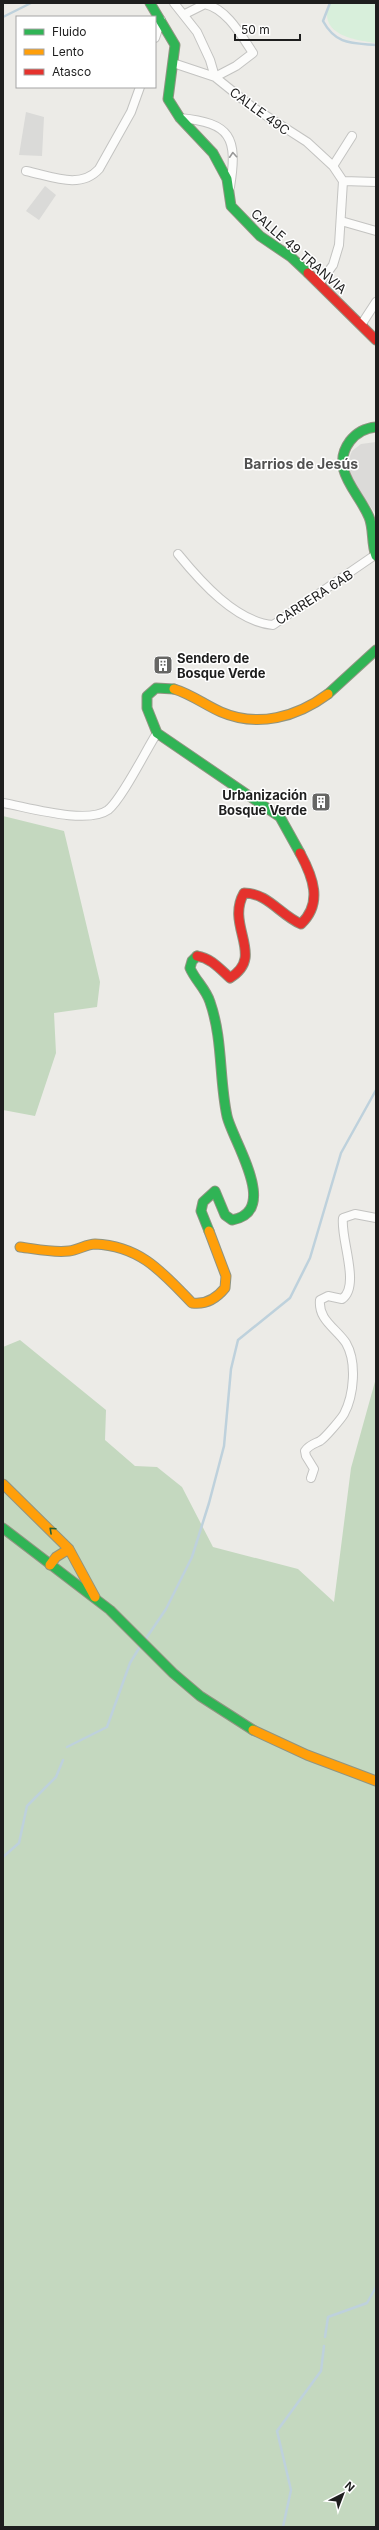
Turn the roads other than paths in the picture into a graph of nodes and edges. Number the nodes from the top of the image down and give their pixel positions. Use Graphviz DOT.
graph roads {
  1 [pos="150,3"];
  2 [pos="174,3"];
  3 [pos="185,14"];
  4 [pos="161,20"];
  5 [pos="156,35"];
  6 [pos="173,63"];
  7 [pos="215,77"];
  8 [pos="140,88"];
  9 [pos="180,118"];
  10 [pos="352,136"];
  11 [pos="333,166"];
  12 [pos="26,171"];
  13 [pos="343,181"];
  14 [pos="376,182"];
  15 [pos="228,193"];
  16 [pos="341,221"];
  17 [pos="376,231"];
  18 [pos="319,284"];
  19 [pos="376,302"];
  20 [pos="361,325"];
  21 [pos="376,340"];
  22 [pos="376,427"];
  23 [pos="178,554"];
  24 [pos="375,556"];
  25 [pos="376,650"];
  26 [pos="157,733"];
  27 [pos="3,803"];
  28 [pos="376,1218"];
  29 [pos="20,1247"];
  30 [pos="311,1478"];
  31 [pos="3,1484"];
  32 [pos="3,1528"];
  33 [pos="69,1549"];
  34 [pos="50,1565"];
  35 [pos="80,1566"];
  36 [pos="60,1573"];
  37 [pos="99,1601"];
  38 [pos="376,1782"];
  1 -- 4 [label="street, CALLE 49 TRANVIA"];
  2 -- 3 [label="street"];
  3 -- 7 [label="street"];
  3 -- 7 [label="street"];
  4 -- 5 [label="street"];
  4 -- 6 [label="street, CALLE 49 TRANVIA"];
  6 -- 7 [label="street"];
  6 -- 9 [label="street, CALLE 49 TRANVIA"];
  7 -- 11 [label="street, CALLE 49C"];
  8 -- 12 [label="street"];
  9 -- 15 [label="street, CALLE 49 TRANVIA"];
  15 -- 9 [label="street, one-way"];
  10 -- 11 [label="street"];
  11 -- 13 [label="street, CALLE 49C"];
  13 -- 14 [label="street"];
  13 -- 16 [label="street"];
  15 -- 18 [label="street, CALLE 49 TRANVIA"];
  16 -- 17 [label="street"];
  16 -- 18 [label="street"];
  18 -- 20 [label="street, CALLE 49 TRANVIA"];
  19 -- 20 [label="street"];
  20 -- 21 [label="street, CALLE 49 TRANVIA"];
  22 -- 24 [label="street"];
  23 -- 24 [label="street, CARRERA 6AB"];
  25 -- 26 [label="street"];
  26 -- 27 [label="street"];
  26 -- 29 [label="street"];
  28 -- 30 [label="street"];
  33 -- 31 [label="street, one-way"];
  32 -- 34 [label="street"];
  33 -- 34 [label="street"];
  33 -- 35 [label="street"];
  34 -- 36 [label="street"];
  35 -- 36 [label="street"];
  35 -- 37 [label="street"];
  36 -- 37 [label="street"];
  37 -- 38 [label="street"];
}
